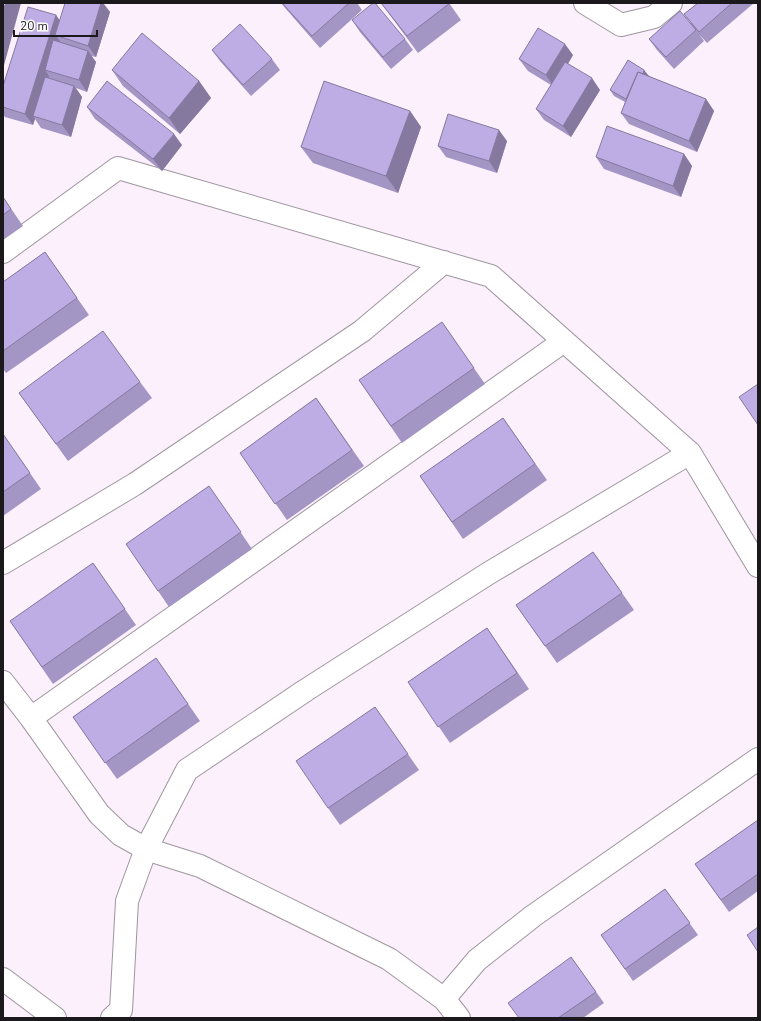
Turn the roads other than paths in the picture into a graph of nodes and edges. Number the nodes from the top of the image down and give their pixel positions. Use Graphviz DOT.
graph roads {
  1 [pos="585,3"];
  2 [pos="670,3"];
  3 [pos="3,252"];
  4 [pos="444,262"];
  5 [pos="564,341"];
  6 [pos="690,452"];
  7 [pos="3,563"];
  8 [pos="758,566"];
  9 [pos="3,682"];
  10 [pos="31,718"];
  11 [pos="758,759"];
  12 [pos="146,849"];
  13 [pos="3,979"];
  14 [pos="444,999"];
  15 [pos="55,1018"];
  16 [pos="112,1018"];
  17 [pos="458,1018"];
  1 -- 2 [label="street"];
  3 -- 4 [label="street"];
  4 -- 5 [label="street"];
  4 -- 7 [label="street"];
  5 -- 6 [label="street"];
  5 -- 10 [label="street"];
  6 -- 8 [label="street"];
  6 -- 12 [label="street"];
  9 -- 10 [label="street"];
  10 -- 12 [label="street"];
  11 -- 14 [label="street"];
  12 -- 14 [label="street"];
  12 -- 16 [label="street"];
  13 -- 15 [label="street"];
  14 -- 17 [label="street"];
}
